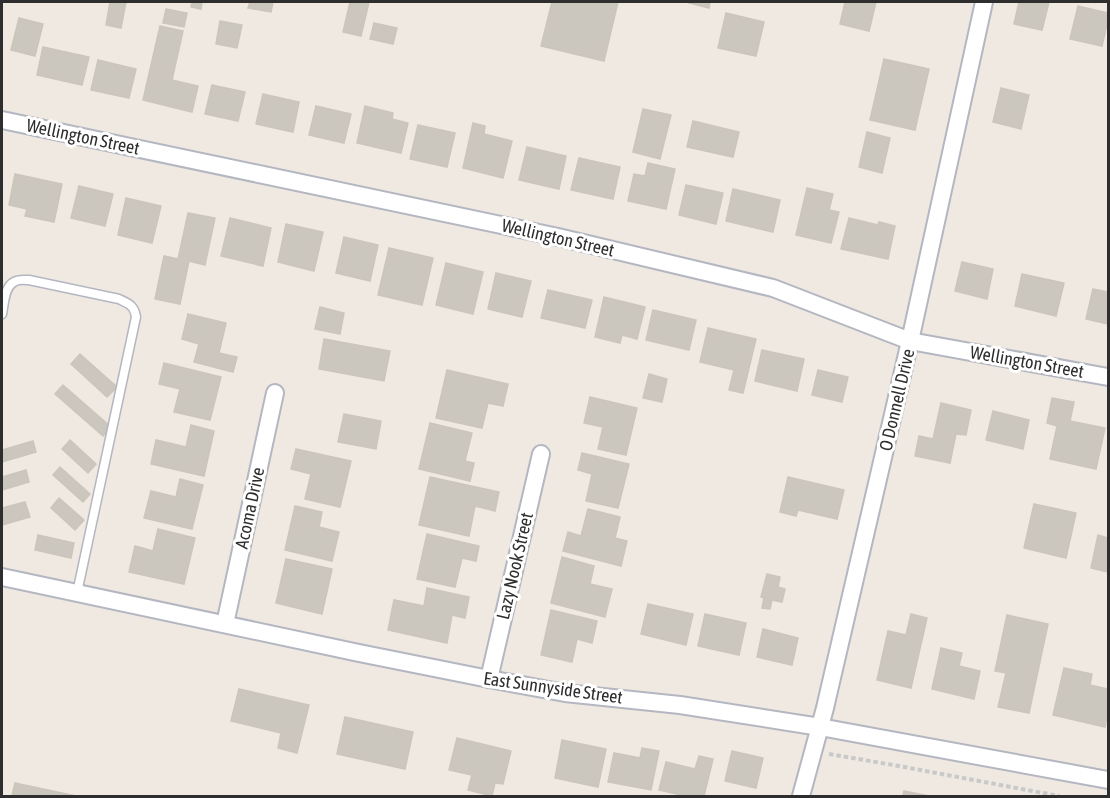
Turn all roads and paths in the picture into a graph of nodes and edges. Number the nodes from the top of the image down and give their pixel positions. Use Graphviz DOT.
graph roads {
  1 [pos="984,2"];
  2 [pos="2,120"];
  3 [pos="2,314"];
  4 [pos="910,341"];
  5 [pos="1108,377"];
  6 [pos="274,393"];
  7 [pos="542,454"];
  8 [pos="2,577"];
  9 [pos="77,593"];
  10 [pos="225,624"];
  11 [pos="489,679"];
  12 [pos="820,727"];
  13 [pos="828,754"];
  14 [pos="1108,780"];
  15 [pos="801,796"];
  16 [pos="1059,796"];
  1 -- 4 [label="street, O Donnell Drive"];
  2 -- 4 [label="street, Wellington Street"];
  3 -- 9 [label="lane"];
  4 -- 5 [label="street, Wellington Street"];
  4 -- 12 [label="street, O Donnell Drive"];
  6 -- 10 [label="street, Acoma Drive"];
  7 -- 11 [label="street, Lazy Nook Street"];
  8 -- 9 [label="street, East Sunnyside Street"];
  9 -- 10 [label="street, East Sunnyside Street"];
  10 -- 11 [label="street, East Sunnyside Street"];
  11 -- 12 [label="street, East Sunnyside Street"];
  12 -- 14 [label="street, East Sunnyside Street"];
  12 -- 15 [label="street, O Donnell Drive"];
  13 -- 16 [label="path"];
}
